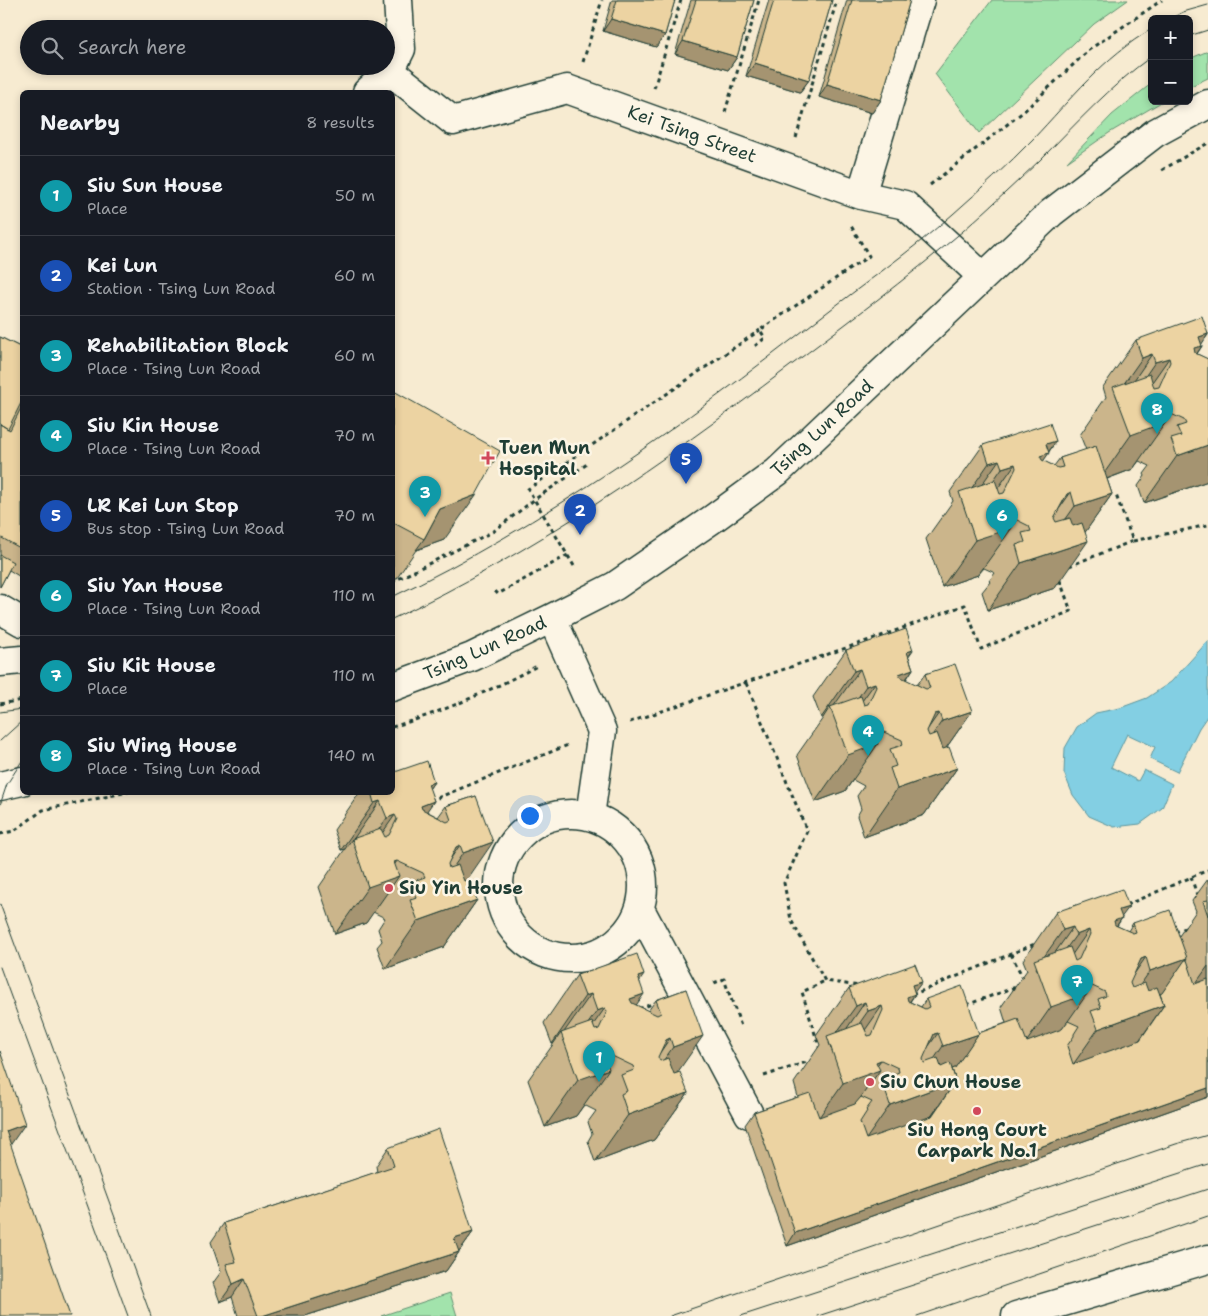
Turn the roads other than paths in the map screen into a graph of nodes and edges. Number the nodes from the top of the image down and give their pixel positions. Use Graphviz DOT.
graph roads {
  1 [pos="398,0"];
  2 [pos="920,0"];
  3 [pos="395,61"];
  4 [pos="386,75"];
  5 [pos="395,75"];
  6 [pos="369,90"];
  7 [pos="1208,104"];
  8 [pos="861,195"];
  9 [pos="983,277"];
  10 [pos="0,609"];
  11 [pos="552,618"];
  12 [pos="20,621"];
  13 [pos="20,660"];
  14 [pos="0,662"];
  15 [pos="395,686"];
  16 [pos="20,781"];
  17 [pos="0,786"];
  18 [pos="590,816"];
  19 [pos="640,909"];
  20 [pos="750,1114"];
  21 [pos="1208,1259"];
  22 [pos="1016,1316"];
  1 -- 3 [label="street"];
  2 -- 8 [label="street"];
  4 -- 6 [label="street"];
  5 -- 8 [label="street, Kei Tsing Street"];
  7 -- 9 [label="street, Tsing Lun Road"];
  8 -- 9 [label="street, Kei Tsing Street"];
  9 -- 11 [label="street, Tsing Lun Road"];
  10 -- 12 [label="street"];
  11 -- 15 [label="street, Tsing Lun Road"];
  11 -- 18 [label="street"];
  13 -- 14 [label="street"];
  16 -- 17 [label="street"];
  18 -- 19 [label="street"];
  18 -- 19 [label="street"];
  19 -- 20 [label="street"];
  21 -- 22 [label="street"];
}
